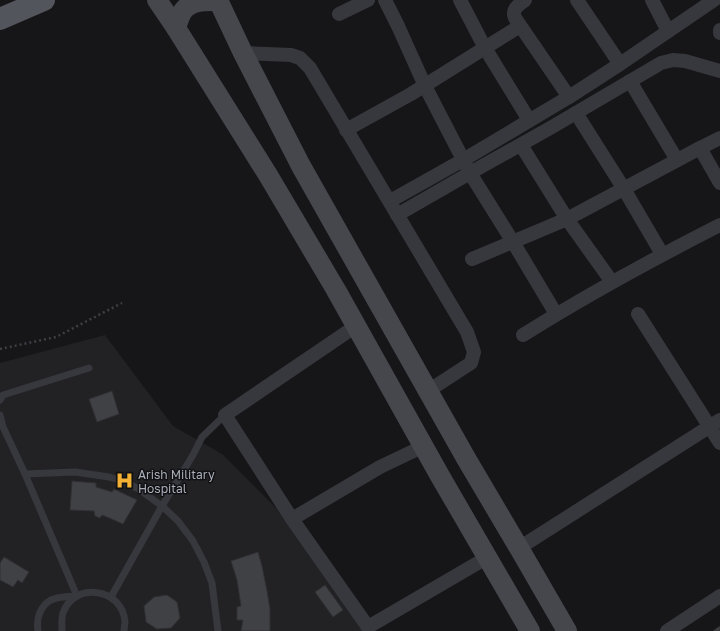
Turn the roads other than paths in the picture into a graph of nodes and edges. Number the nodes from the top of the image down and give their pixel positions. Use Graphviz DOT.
graph roads {
  1 [pos="44,0"];
  2 [pos="157,0"];
  3 [pos="218,0"];
  4 [pos="368,0"];
  5 [pos="385,0"];
  6 [pos="460,0"];
  7 [pos="525,0"];
  8 [pos="577,0"];
  9 [pos="652,0"];
  10 [pos="714,0"];
  11 [pos="339,14"];
  12 [pos="0,18"];
  13 [pos="520,26"];
  14 [pos="176,28"];
  15 [pos="720,30"];
  16 [pos="668,31"];
  17 [pos="720,33"];
  18 [pos="485,48"];
  19 [pos="243,53"];
  20 [pos="620,64"];
  21 [pos="720,71"];
  22 [pos="630,81"];
  23 [pos="424,86"];
  24 [pos="569,97"];
  25 [pos="542,112"];
  26 [pos="576,113"];
  27 [pos="529,120"];
  28 [pos="552,127"];
  29 [pos="346,130"];
  30 [pos="720,138"];
  31 [pos="521,145"];
  32 [pos="700,148"];
  33 [pos="463,160"];
  34 [pos="677,160"];
  35 [pos="470,173"];
  36 [pos="720,183"];
  37 [pos="624,189"];
  38 [pos="390,201"];
  39 [pos="398,215"];
  40 [pos="568,219"];
  41 [pos="720,225"];
  42 [pos="339,234"];
  43 [pos="513,242"];
  44 [pos="313,251"];
  45 [pos="662,254"];
  46 [pos="472,259"];
  47 [pos="362,274"];
  48 [pos="612,282"];
  49 [pos="336,290"];
  50 [pos="556,314"];
  51 [pos="638,314"];
  52 [pos="356,326"];
  53 [pos="523,334"];
  54 [pos="89,368"];
  55 [pos="428,391"];
  56 [pos="0,400"];
  57 [pos="0,415"];
  58 [pos="225,415"];
  59 [pos="715,423"];
  60 [pos="2,428"];
  61 [pos="720,443"];
  62 [pos="424,446"];
  63 [pos="467,460"];
  64 [pos="25,474"];
  65 [pos="440,476"];
  66 [pos="162,506"];
  67 [pos="292,519"];
  68 [pos="519,548"];
  69 [pos="488,557"];
  70 [pos="77,596"];
  71 [pos="720,596"];
  72 [pos="111,597"];
  73 [pos="38,631"];
  74 [pos="62,631"];
  75 [pos="124,631"];
  76 [pos="218,631"];
  77 [pos="530,631"];
  78 [pos="566,631"];
  79 [pos="667,631"];
  1 -- 12 [label="main road"];
  2 -- 14 [label="main road"];
  3 -- 14 [label="main road"];
  3 -- 19 [label="main road"];
  4 -- 11 [label="street"];
  5 -- 23 [label="street"];
  6 -- 18 [label="street"];
  7 -- 13 [label="street"];
  8 -- 20 [label="street"];
  9 -- 16 [label="street"];
  10 -- 16 [label="street"];
  13 -- 18 [label="street"];
  13 -- 24 [label="street"];
  14 -- 44 [label="main road"];
  15 -- 17 [label="street"];
  16 -- 20 [label="street"];
  18 -- 23 [label="street"];
  18 -- 27 [label="street"];
  19 -- 29 [label="street"];
  19 -- 42 [label="main road"];
  20 -- 24 [label="street"];
  21 -- 22 [label="street"];
  22 -- 26 [label="street"];
  22 -- 34 [label="street"];
  23 -- 29 [label="street"];
  23 -- 33 [label="street"];
  24 -- 25 [label="street"];
  25 -- 27 [label="street"];
  25 -- 28 [label="street"];
  26 -- 28 [label="street"];
  26 -- 37 [label="street"];
  27 -- 33 [label="street"];
  28 -- 31 [label="street"];
  29 -- 38 [label="street"];
  30 -- 32 [label="street"];
  31 -- 35 [label="street"];
  31 -- 40 [label="street"];
  32 -- 34 [label="street"];
  32 -- 36 [label="street"];
  33 -- 35 [label="street"];
  33 -- 38 [label="street"];
  34 -- 37 [label="street"];
  35 -- 39 [label="street"];
  35 -- 43 [label="street"];
  37 -- 40 [label="street"];
  37 -- 45 [label="street"];
  38 -- 39 [label="street"];
  39 -- 55 [label="street"];
  40 -- 43 [label="street"];
  40 -- 48 [label="street"];
  41 -- 45 [label="street"];
  42 -- 44 [label="main road"];
  42 -- 47 [label="main road"];
  43 -- 46 [label="street"];
  43 -- 50 [label="street"];
  44 -- 49 [label="main road"];
  45 -- 48 [label="street"];
  47 -- 49 [label="main road"];
  47 -- 55 [label="main road"];
  48 -- 50 [label="street"];
  49 -- 52 [label="main road"];
  50 -- 53 [label="street"];
  51 -- 59 [label="street"];
  52 -- 58 [label="street"];
  52 -- 62 [label="main road"];
  54 -- 56 [label="lane"];
  55 -- 63 [label="main road"];
  57 -- 60 [label="lane"];
  58 -- 66 [label="lane"];
  58 -- 67 [label="street"];
  59 -- 61 [label="street"];
  59 -- 68 [label="street"];
  60 -- 64 [label="lane"];
  62 -- 65 [label="main road"];
  62 -- 67 [label="street"];
  63 -- 65 [label="main road"];
  63 -- 68 [label="main road"];
  64 -- 66 [label="lane"];
  64 -- 70 [label="lane"];
  65 -- 69 [label="main road"];
  66 -- 72 [label="lane"];
  66 -- 76 [label="lane"];
  67 -- 69 [label="street"];
  68 -- 78 [label="main road"];
  69 -- 77 [label="main road"];
  70 -- 72 [label="lane"];
  70 -- 73 [label="lane"];
  70 -- 74 [label="lane"];
  71 -- 79 [label="street"];
  72 -- 75 [label="lane"];
}
